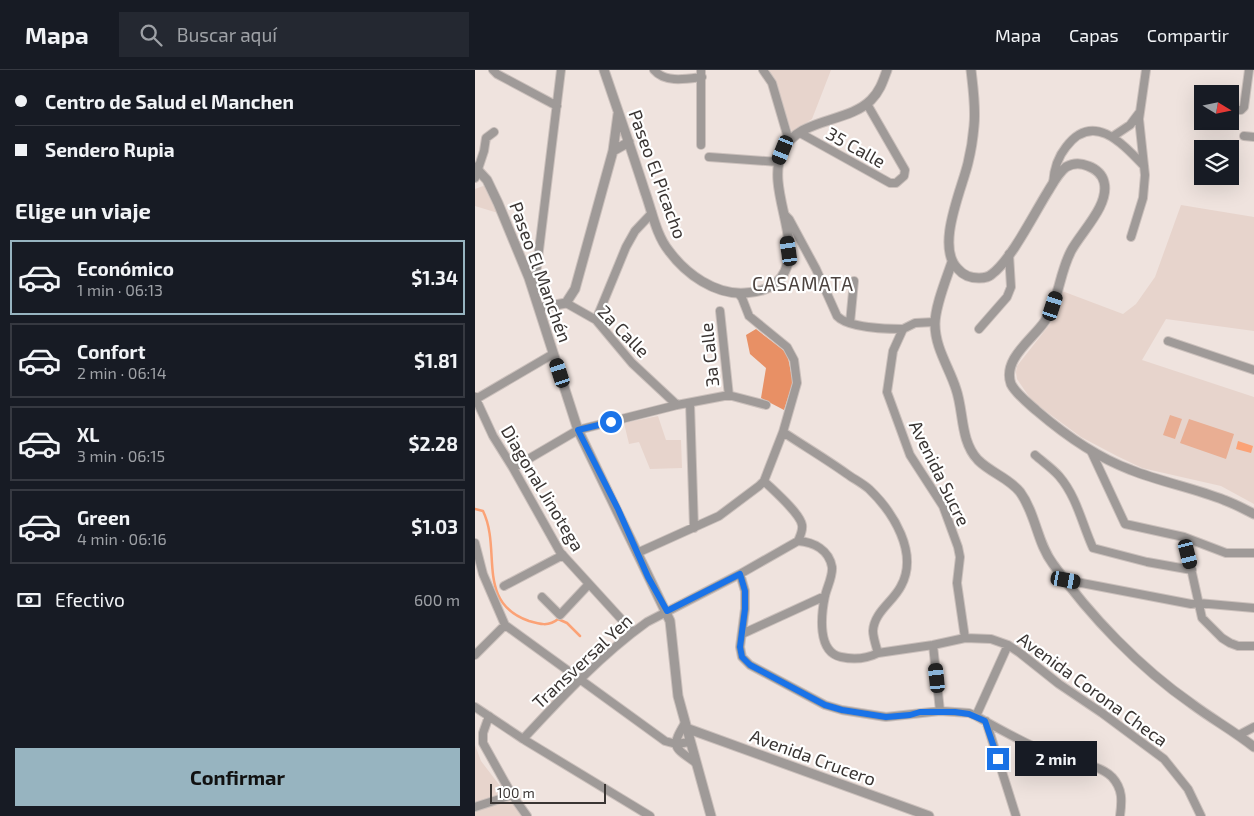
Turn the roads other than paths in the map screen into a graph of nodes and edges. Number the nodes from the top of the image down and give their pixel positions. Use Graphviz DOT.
graph roads {
  1 [pos="493,70"];
  2 [pos="561,70"];
  3 [pos="604,70"];
  4 [pos="654,70"];
  5 [pos="763,70"];
  6 [pos="887,70"];
  7 [pos="971,70"];
  8 [pos="1146,70"];
  9 [pos="1249,70"];
  10 [pos="701,74"];
  11 [pos="867,104"];
  12 [pos="557,106"];
  13 [pos="1239,110"];
  14 [pos="1140,111"];
  15 [pos="619,113"];
  16 [pos="494,132"];
  17 [pos="800,133"];
  18 [pos="1244,136"];
  19 [pos="1112,137"];
  20 [pos="1254,137"];
  21 [pos="789,141"];
  22 [pos="629,142"];
  23 [pos="701,145"];
  24 [pos="613,151"];
  25 [pos="709,157"];
  26 [pos="778,162"];
  27 [pos="1144,166"];
  28 [pos="476,167"];
  29 [pos="475,178"];
  30 [pos="1053,182"];
  31 [pos="652,213"];
  32 [pos="784,214"];
  33 [pos="1131,237"];
  34 [pos="1009,254"];
  35 [pos="952,262"];
  36 [pos="855,281"];
  37 [pos="534,293"];
  38 [pos="739,294"];
  39 [pos="567,303"];
  40 [pos="539,308"];
  41 [pos="720,311"];
  42 [pos="596,320"];
  43 [pos="935,322"];
  44 [pos="850,323"];
  45 [pos="903,328"];
  46 [pos="979,329"];
  47 [pos="1168,341"];
  48 [pos="553,354"];
  49 [pos="1254,370"];
  50 [pos="729,396"];
  51 [pos="475,398"];
  52 [pos="690,403"];
  53 [pos="677,405"];
  54 [pos="766,406"];
  55 [pos="578,430"];
  56 [pos="783,432"];
  57 [pos="1091,451"];
  58 [pos="1035,456"];
  59 [pos="513,468"];
  60 [pos="764,481"];
  61 [pos="1254,514"];
  62 [pos="694,528"];
  63 [pos="1184,536"];
  64 [pos="799,541"];
  65 [pos="475,543"];
  66 [pos="637,553"];
  67 [pos="1254,553"];
  68 [pos="563,555"];
  69 [pos="1192,570"];
  70 [pos="740,574"];
  71 [pos="1066,580"];
  72 [pos="589,584"];
  73 [pos="504,586"];
  74 [pos="825,596"];
  75 [pos="542,597"];
  76 [pos="1199,602"];
  77 [pos="1254,608"];
  78 [pos="667,611"];
  79 [pos="505,626"];
  80 [pos="633,632"];
  81 [pos="742,634"];
  82 [pos="965,638"];
  83 [pos="933,645"];
  84 [pos="1008,645"];
  85 [pos="1254,646"];
  86 [pos="878,653"];
  87 [pos="475,654"];
  88 [pos="580,679"];
  89 [pos="475,707"];
  90 [pos="940,711"];
  91 [pos="489,716"];
  92 [pos="976,716"];
  93 [pos="985,721"];
  94 [pos="686,726"];
  95 [pos="1254,727"];
  96 [pos="1239,735"];
  97 [pos="523,739"];
  98 [pos="690,742"];
  99 [pos="675,744"];
  100 [pos="1254,747"];
  101 [pos="696,763"];
  102 [pos="512,795"];
  103 [pos="475,807"];
  104 [pos="527,816"];
  105 [pos="650,816"];
  106 [pos="711,816"];
  107 [pos="929,816"];
  108 [pos="1016,816"];
  109 [pos="1120,816"];
  110 [pos="1201,816"];
  1 -- 12 [label="street"];
  2 -- 12 [label="street"];
  3 -- 15 [label="street, Paseo El Picacho"];
  4 -- 10 [label="street"];
  5 -- 21 [label="street"];
  6 -- 11 [label="street, Paseo El Picacho"];
  7 -- 35 [label="street"];
  8 -- 14 [label="street"];
  9 -- 13 [label="street"];
  10 -- 23 [label="street"];
  11 -- 17 [label="street, Paseo El Picacho"];
  11 -- 17 [label="street, 35 Calle"];
  12 -- 37 [label="street"];
  14 -- 19 [label="street"];
  14 -- 27 [label="street"];
  15 -- 22 [label="street, Paseo El Picacho"];
  15 -- 24 [label="street"];
  16 -- 28 [label="street"];
  17 -- 21 [label="street, Paseo El Picacho"];
  18 -- 20 [label="street"];
  19 -- 27 [label="street"];
  19 -- 30 [label="street"];
  21 -- 26 [label="street, Paseo El Picacho"];
  22 -- 24 [label="street"];
  22 -- 31 [label="street, Paseo El Picacho"];
  24 -- 39 [label="street"];
  25 -- 26 [label="street"];
  26 -- 32 [label="street, Paseo El Picacho"];
  27 -- 33 [label="street"];
  28 -- 29 [label="street"];
  28 -- 37 [label="street, Paseo El Manchén"];
  30 -- 34 [label="street"];
  30 -- 57 [label="street"];
  31 -- 38 [label="street, Paseo El Picacho"];
  31 -- 42 [label="street"];
  32 -- 38 [label="street, Paseo El Picacho"];
  32 -- 44 [label="street"];
  34 -- 35 [label="street"];
  34 -- 46 [label="street"];
  35 -- 43 [label="street"];
  36 -- 44 [label="street"];
  37 -- 40 [label="street, Paseo El Manchén"];
  38 -- 56 [label="street"];
  39 -- 40 [label="street"];
  39 -- 42 [label="street, 2a Calle"];
  40 -- 48 [label="street, Paseo El Manchén"];
  41 -- 50 [label="street, 3a Calle"];
  42 -- 53 [label="street, 2a Calle"];
  43 -- 45 [label="street"];
  43 -- 71 [label="street"];
  44 -- 45 [label="street"];
  45 -- 82 [label="street, Avenida Sucre"];
  47 -- 49 [label="street"];
  48 -- 51 [label="street"];
  48 -- 55 [label="street, Paseo El Manchén"];
  50 -- 52 [label="street"];
  50 -- 54 [label="street"];
  51 -- 59 [label="street, Diagonal Jinotega"];
  52 -- 53 [label="street"];
  52 -- 62 [label="street"];
  53 -- 55 [label="street"];
  55 -- 59 [label="street"];
  55 -- 66 [label="street, Paseo El Manchén"];
  56 -- 60 [label="street"];
  56 -- 86 [label="street"];
  57 -- 61 [label="street"];
  57 -- 63 [label="street"];
  58 -- 69 [label="street"];
  59 -- 68 [label="street, Diagonal Jinotega"];
  60 -- 62 [label="street"];
  60 -- 64 [label="street"];
  62 -- 66 [label="street"];
  63 -- 67 [label="street"];
  63 -- 69 [label="street"];
  64 -- 70 [label="street, Transversal Yen"];
  64 -- 74 [label="street"];
  65 -- 79 [label="street"];
  66 -- 78 [label="street, Paseo El Manchén"];
  68 -- 72 [label="street, Diagonal Jinotega"];
  68 -- 73 [label="street"];
  69 -- 76 [label="street"];
  70 -- 78 [label="street, Transversal Yen"];
  70 -- 81 [label="street"];
  71 -- 76 [label="street"];
  71 -- 96 [label="street"];
  72 -- 75 [label="street"];
  72 -- 80 [label="street, Diagonal Jinotega"];
  74 -- 81 [label="street"];
  74 -- 86 [label="street, Avenida Corona Checa"];
  76 -- 77 [label="street"];
  76 -- 85 [label="street"];
  78 -- 80 [label="street, Transversal Yen"];
  78 -- 94 [label="street, Paseo El Manchén"];
  79 -- 87 [label="street"];
  79 -- 88 [label="street"];
  80 -- 88 [label="street, Transversal Yen"];
  81 -- 90 [label="street"];
  82 -- 83 [label="street, Avenida Corona Checa"];
  82 -- 84 [label="street, Avenida Corona Checa"];
  83 -- 86 [label="street, Avenida Corona Checa"];
  83 -- 90 [label="street"];
  84 -- 92 [label="street"];
  84 -- 110 [label="street, Avenida Corona Checa"];
  88 -- 97 [label="street, Transversal Yen"];
  88 -- 99 [label="street"];
  89 -- 91 [label="street"];
  90 -- 92 [label="street"];
  91 -- 97 [label="street"];
  91 -- 102 [label="street"];
  92 -- 93 [label="street"];
  93 -- 108 [label="street"];
  93 -- 109 [label="street"];
  94 -- 98 [label="street, Paseo El Manchén"];
  94 -- 99 [label="street"];
  94 -- 107 [label="street, Avenida Crucero"];
  95 -- 96 [label="street"];
  96 -- 100 [label="street"];
  97 -- 105 [label="street"];
  98 -- 99 [label="street"];
  98 -- 101 [label="street, Paseo El Manchén"];
  99 -- 101 [label="street"];
  101 -- 106 [label="street, Paseo El Manchén"];
  102 -- 103 [label="street"];
  102 -- 104 [label="street"];
}
